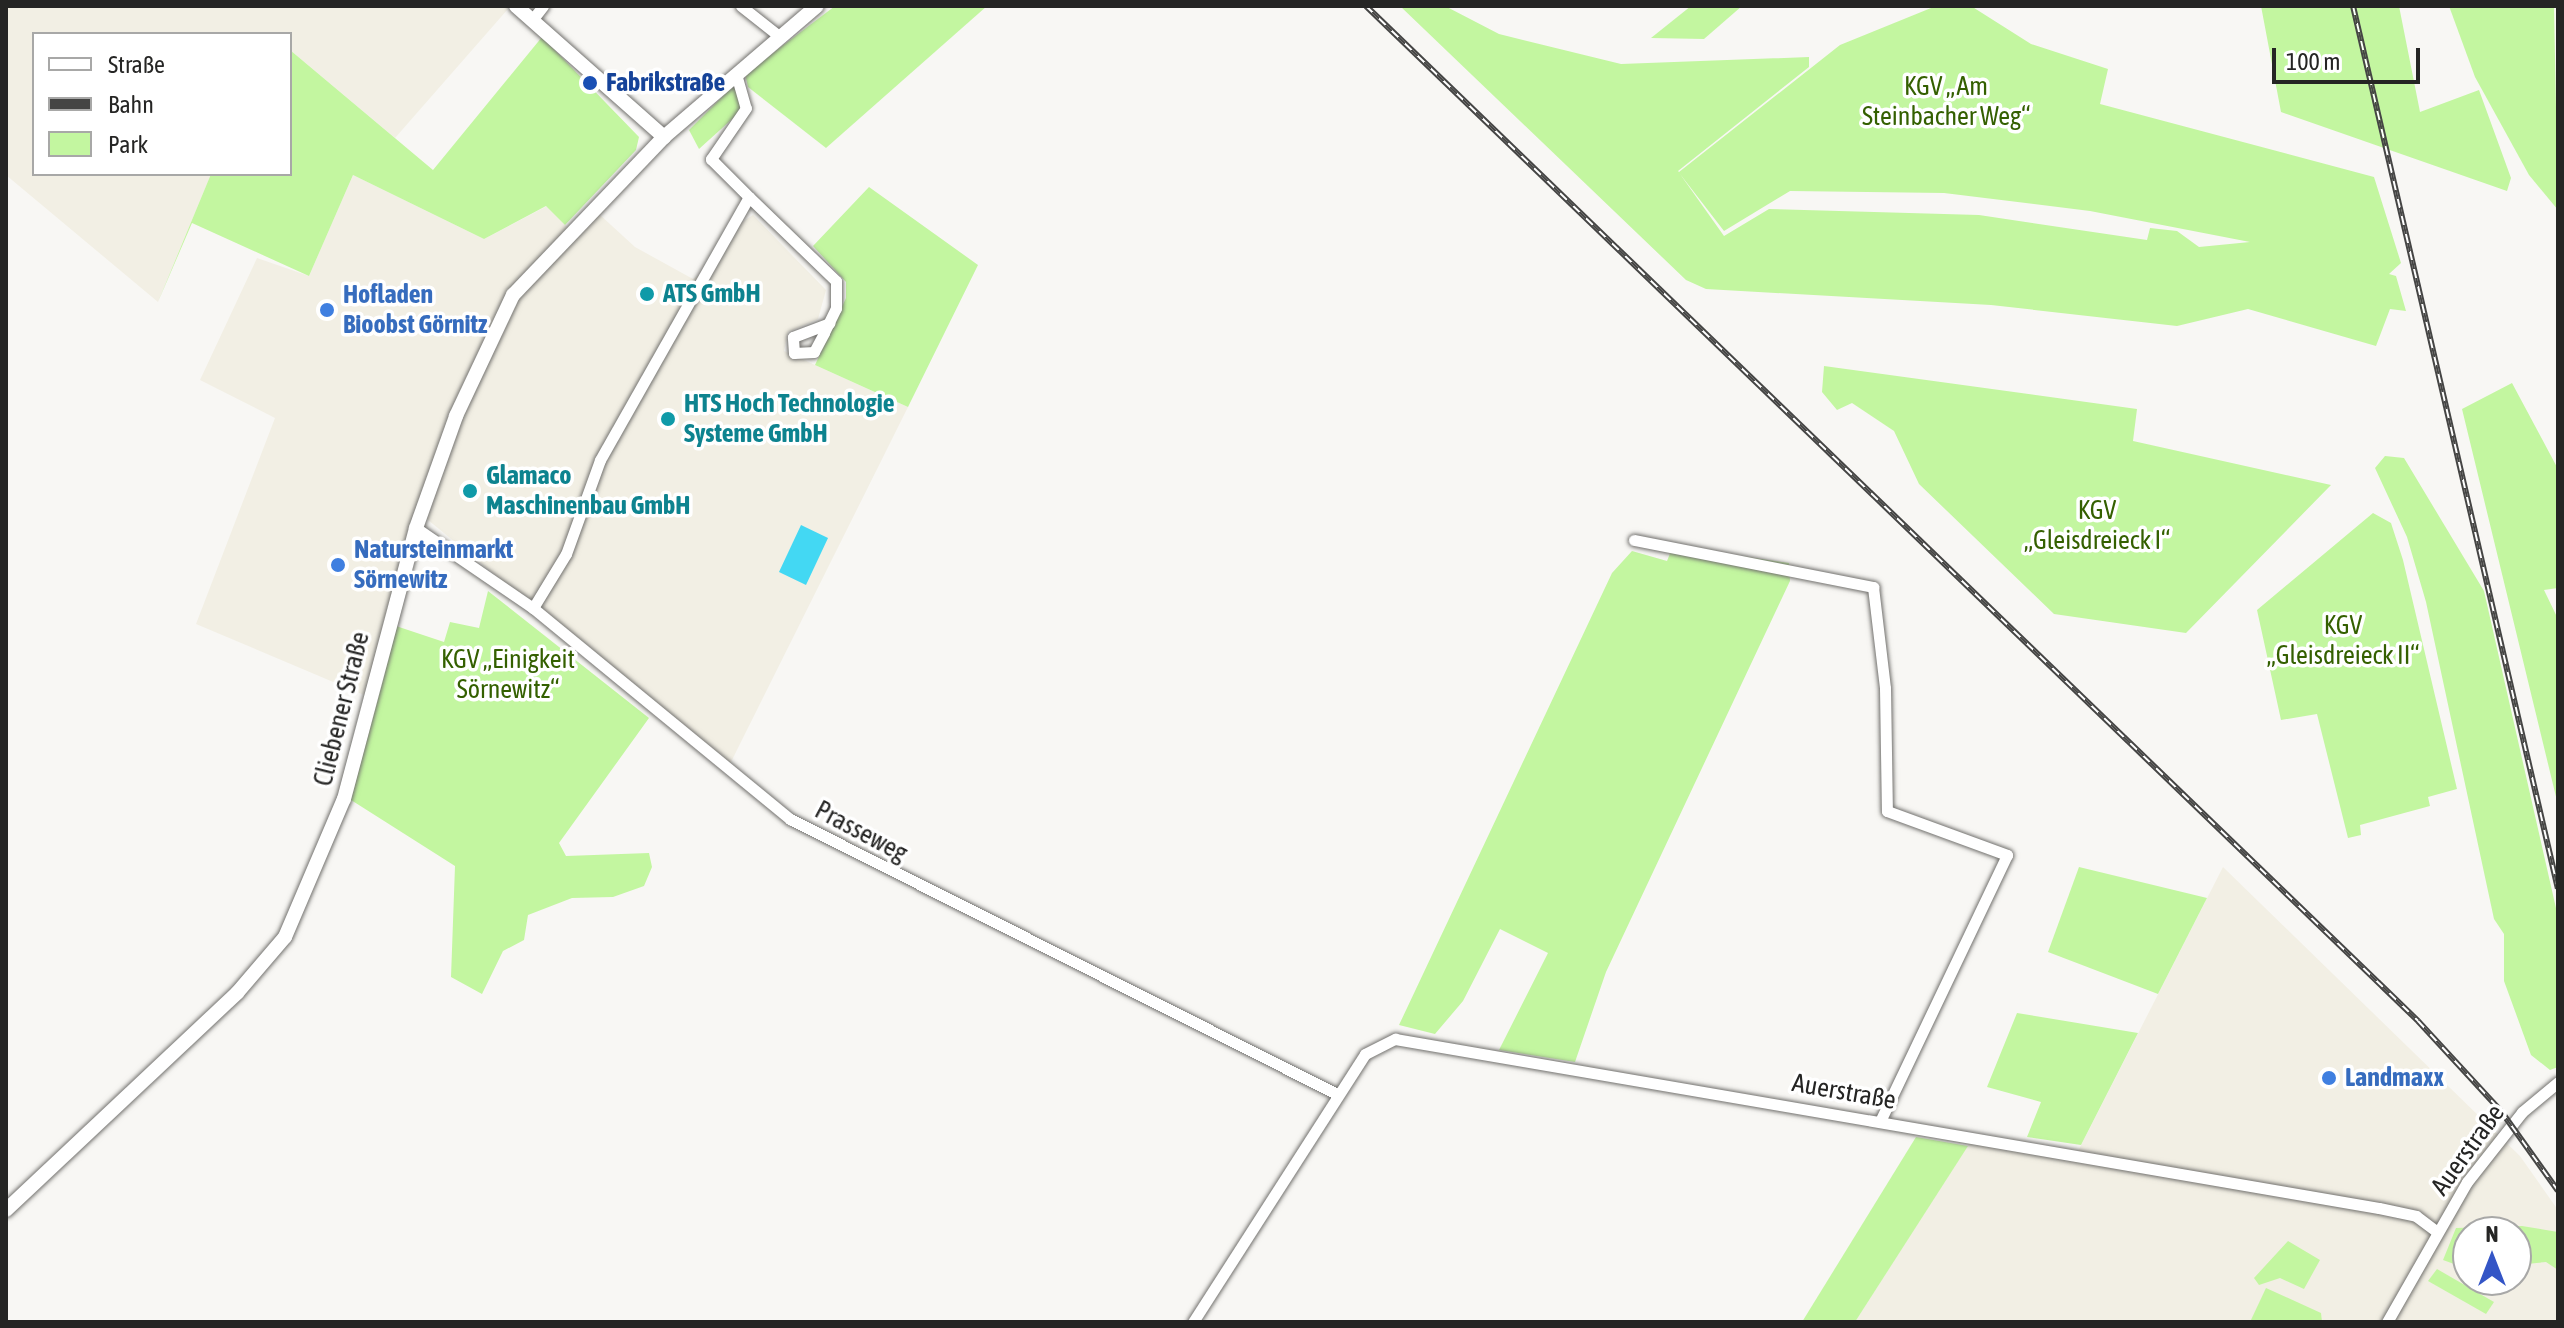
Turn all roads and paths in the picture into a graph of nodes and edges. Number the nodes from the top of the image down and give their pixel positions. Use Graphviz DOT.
graph roads {
  1 [pos="516,6"];
  2 [pos="543,6"];
  3 [pos="741,6"];
  4 [pos="817,6"];
  5 [pos="532,20"];
  6 [pos="779,36"];
  7 [pos="736,74"];
  8 [pos="664,137"];
  9 [pos="749,197"];
  10 [pos="829,323"];
  11 [pos="416,528"];
  12 [pos="1634,540"];
  13 [pos="533,608"];
  14 [pos="2558,1082"];
  15 [pos="1337,1094"];
  16 [pos="1880,1121"];
  17 [pos="6,1210"];
  18 [pos="2437,1232"];
  19 [pos="1193,1322"];
  20 [pos="2387,1322"];
  1 -- 5 [label="street"];
  2 -- 5 [label="street"];
  3 -- 6 [label="street"];
  4 -- 6 [label="street, Cliebener Straße"];
  5 -- 8 [label="street"];
  6 -- 7 [label="street, Cliebener Straße"];
  7 -- 8 [label="street, Cliebener Straße"];
  7 -- 9 [label="street"];
  8 -- 11 [label="street, Cliebener Straße"];
  9 -- 10 [label="street"];
  9 -- 13 [label="street"];
  11 -- 13 [label="street, Prasseweg"];
  11 -- 17 [label="street, Cliebener Straße"];
  12 -- 16 [label="street"];
  13 -- 15 [label="street, Prasseweg"];
  14 -- 18 [label="street, Auerstraße"];
  15 -- 16 [label="street, Auerstraße"];
  15 -- 19 [label="street, Auerstraße"];
  16 -- 18 [label="street, Auerstraße"];
  18 -- 20 [label="street"];
}
